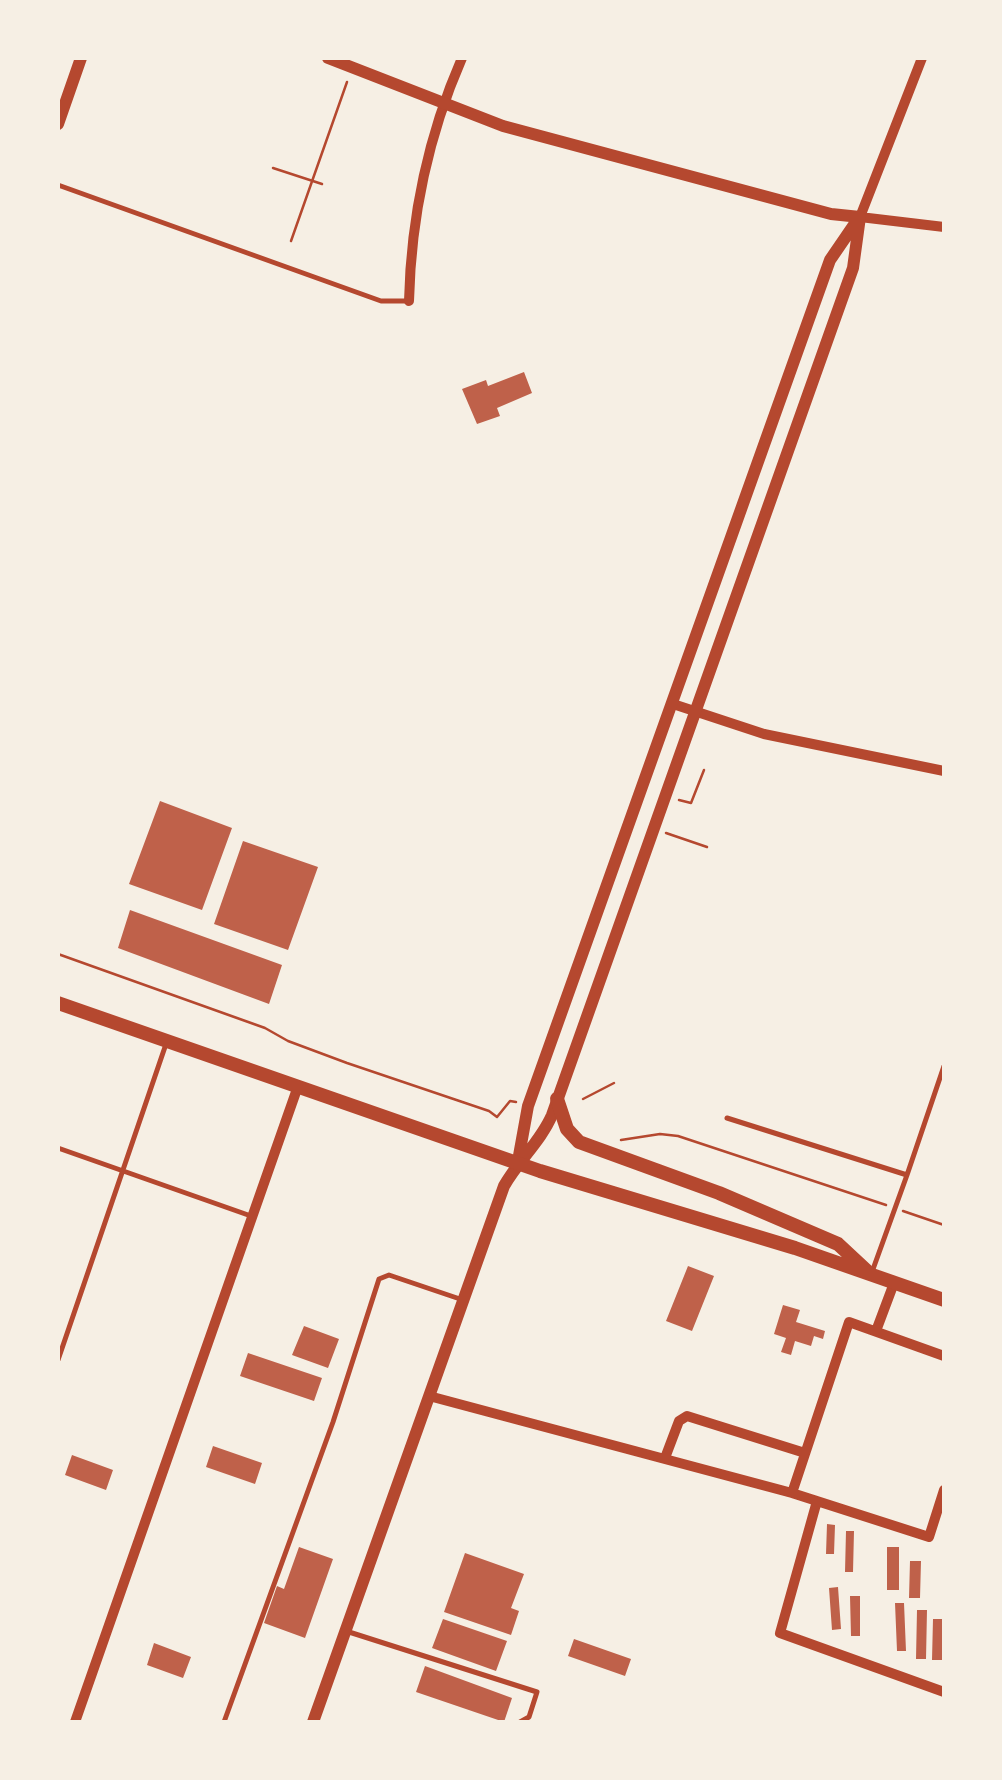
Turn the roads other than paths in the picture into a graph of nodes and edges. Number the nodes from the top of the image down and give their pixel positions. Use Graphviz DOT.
graph roads {
  1 [pos="81,58"];
  2 [pos="328,58"];
  3 [pos="462,58"];
  4 [pos="922,58"];
  5 [pos="445,101"];
  6 [pos="58,124"];
  7 [pos="58,184"];
  8 [pos="860,217"];
  9 [pos="944,227"];
  10 [pos="410,301"];
  11 [pos="672,704"];
  12 [pos="699,714"];
  13 [pos="944,771"];
  14 [pos="58,1003"];
  15 [pos="166,1041"];
  16 [pos="944,1066"];
  17 [pos="297,1088"];
  18 [pos="557,1099"];
  19 [pos="728,1118"];
  20 [pos="58,1148"];
  21 [pos="517,1163"];
  22 [pos="122,1172"];
  23 [pos="906,1175"];
  24 [pos="251,1216"];
  25 [pos="871,1275"];
  26 [pos="894,1283"];
  27 [pos="463,1300"];
  28 [pos="944,1300"];
  29 [pos="876,1331"];
  30 [pos="944,1356"];
  31 [pos="58,1360"];
  32 [pos="430,1396"];
  33 [pos="805,1453"];
  34 [pos="665,1458"];
  35 [pos="944,1490"];
  36 [pos="792,1493"];
  37 [pos="817,1501"];
  38 [pos="346,1632"];
  39 [pos="944,1692"];
  40 [pos="74,1722"];
  41 [pos="224,1722"];
  42 [pos="313,1722"];
  43 [pos="520,1722"];
  1 -- 6 [label="street"];
  2 -- 5 [label="street"];
  3 -- 5 [label="street"];
  4 -- 8 [label="street"];
  5 -- 8 [label="street"];
  5 -- 10 [label="street"];
  7 -- 10 [label="lane"];
  8 -- 9 [label="street"];
  8 -- 11 [label="street"];
  8 -- 12 [label="street"];
  11 -- 12 [label="street"];
  11 -- 21 [label="street"];
  12 -- 13 [label="street"];
  12 -- 18 [label="street"];
  14 -- 15 [label="main road"];
  15 -- 17 [label="main road"];
  15 -- 22 [label="lane"];
  16 -- 23 [label="lane"];
  17 -- 21 [label="main road"];
  17 -- 24 [label="street"];
  18 -- 21 [label="street"];
  18 -- 25 [label="main road"];
  19 -- 23 [label="lane"];
  20 -- 22 [label="lane"];
  21 -- 25 [label="main road"];
  21 -- 27 [label="street"];
  22 -- 24 [label="lane"];
  22 -- 31 [label="lane"];
  23 -- 25 [label="lane"];
  24 -- 40 [label="street"];
  25 -- 26 [label="main road"];
  26 -- 28 [label="main road"];
  26 -- 29 [label="street"];
  27 -- 32 [label="street"];
  27 -- 41 [label="lane"];
  29 -- 30 [label="street"];
  29 -- 33 [label="street"];
  32 -- 34 [label="street"];
  32 -- 38 [label="street"];
  33 -- 34 [label="street"];
  33 -- 36 [label="street"];
  34 -- 36 [label="street"];
  35 -- 37 [label="street"];
  36 -- 37 [label="street"];
  37 -- 39 [label="street"];
  38 -- 42 [label="street"];
  38 -- 43 [label="lane"];
}
